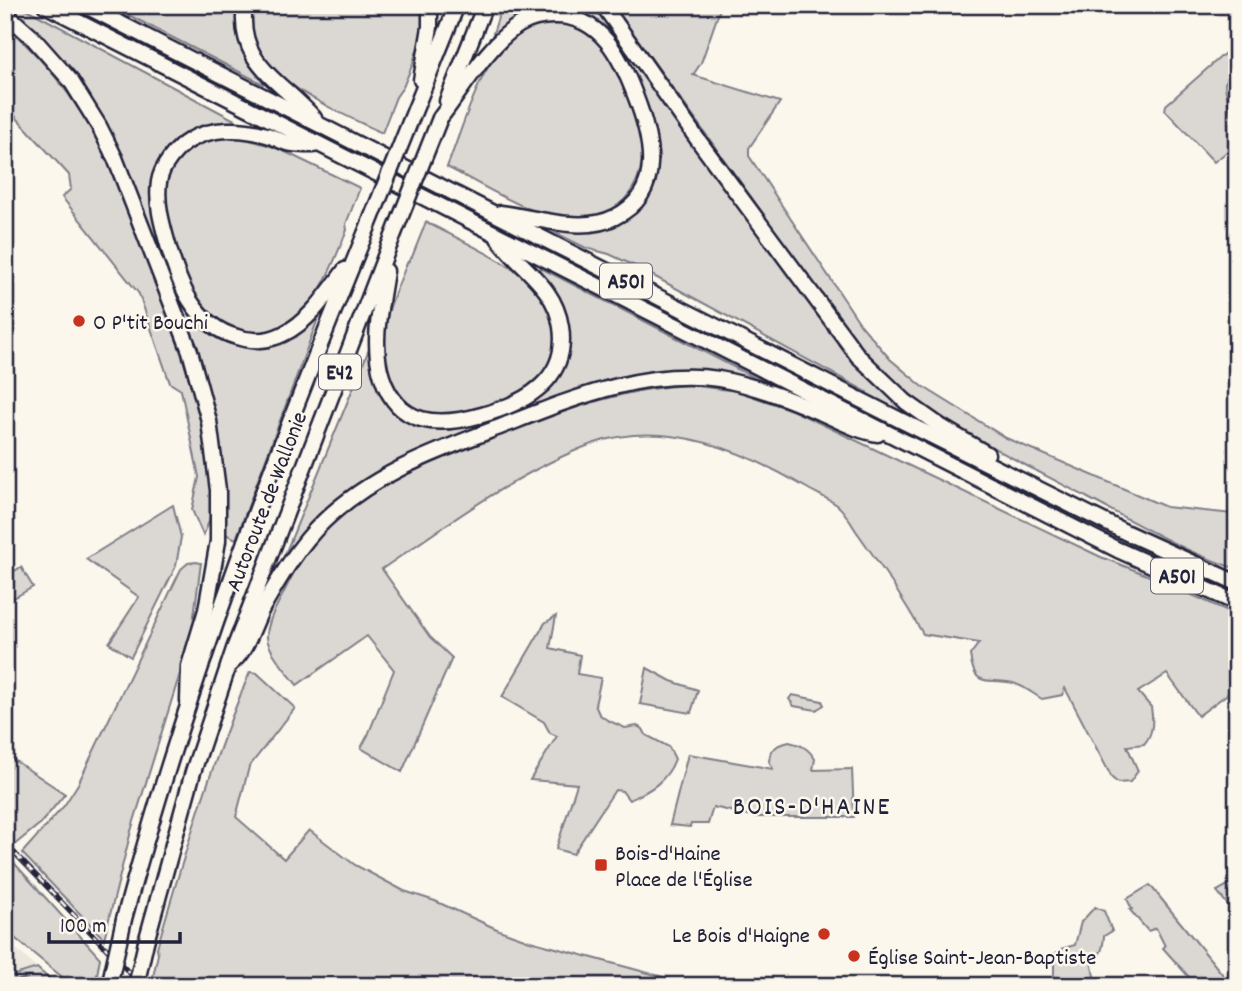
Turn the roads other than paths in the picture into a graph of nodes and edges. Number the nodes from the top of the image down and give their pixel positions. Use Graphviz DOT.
graph roads {
  1 [pos="44,5"];
  2 [pos="84,5"];
  3 [pos="245,5"];
  4 [pos="430,5"];
  5 [pos="457,5"];
  6 [pos="485,5"];
  7 [pos="603,5"];
  8 [pos="5,13"];
  9 [pos="416,107"];
  10 [pos="440,118"];
  11 [pos="319,124"];
  12 [pos="323,146"];
  13 [pos="488,211"];
  14 [pos="495,234"];
  15 [pos="389,246"];
  16 [pos="357,255"];
  17 [pos="891,435"];
  18 [pos="1002,471"];
  19 [pos="1237,583"];
  20 [pos="1237,603"];
  21 [pos="234,657"];
  22 [pos="188,701"];
  23 [pos="109,986"];
  24 [pos="136,986"];
  1 -- 12 [label="highway, A501"];
  2 -- 11 [label="highway, A501"];
  3 -- 11 [label="highway"];
  4 -- 9 [label="highway"];
  5 -- 9 [label="highway, Autoroute de Wallonie / E42"];
  6 -- 10 [label="highway, Autoroute de Wallonie / E42"];
  7 -- 18 [label="highway"];
  8 -- 22 [label="highway"];
  9 -- 16 [label="highway, Autoroute de Wallonie / E42, bridge"];
  10 -- 13 [label="highway"];
  10 -- 15 [label="highway, Autoroute de Wallonie / E42, bridge"];
  11 -- 13 [label="highway, A501"];
  12 -- 14 [label="highway, A501"];
  12 -- 16 [label="highway"];
  13 -- 18 [label="highway, A501"];
  14 -- 15 [label="highway"];
  14 -- 17 [label="highway, A501"];
  15 -- 21 [label="highway, Autoroute de Wallonie / E42"];
  16 -- 22 [label="highway, Autoroute de Wallonie / E42"];
  17 -- 20 [label="highway, A501"];
  17 -- 21 [label="highway"];
  18 -- 19 [label="highway, A501"];
  21 -- 24 [label="highway, Autoroute de Wallonie / E42, bridge"];
  22 -- 23 [label="highway, Autoroute de Wallonie / E42, bridge"];
}
